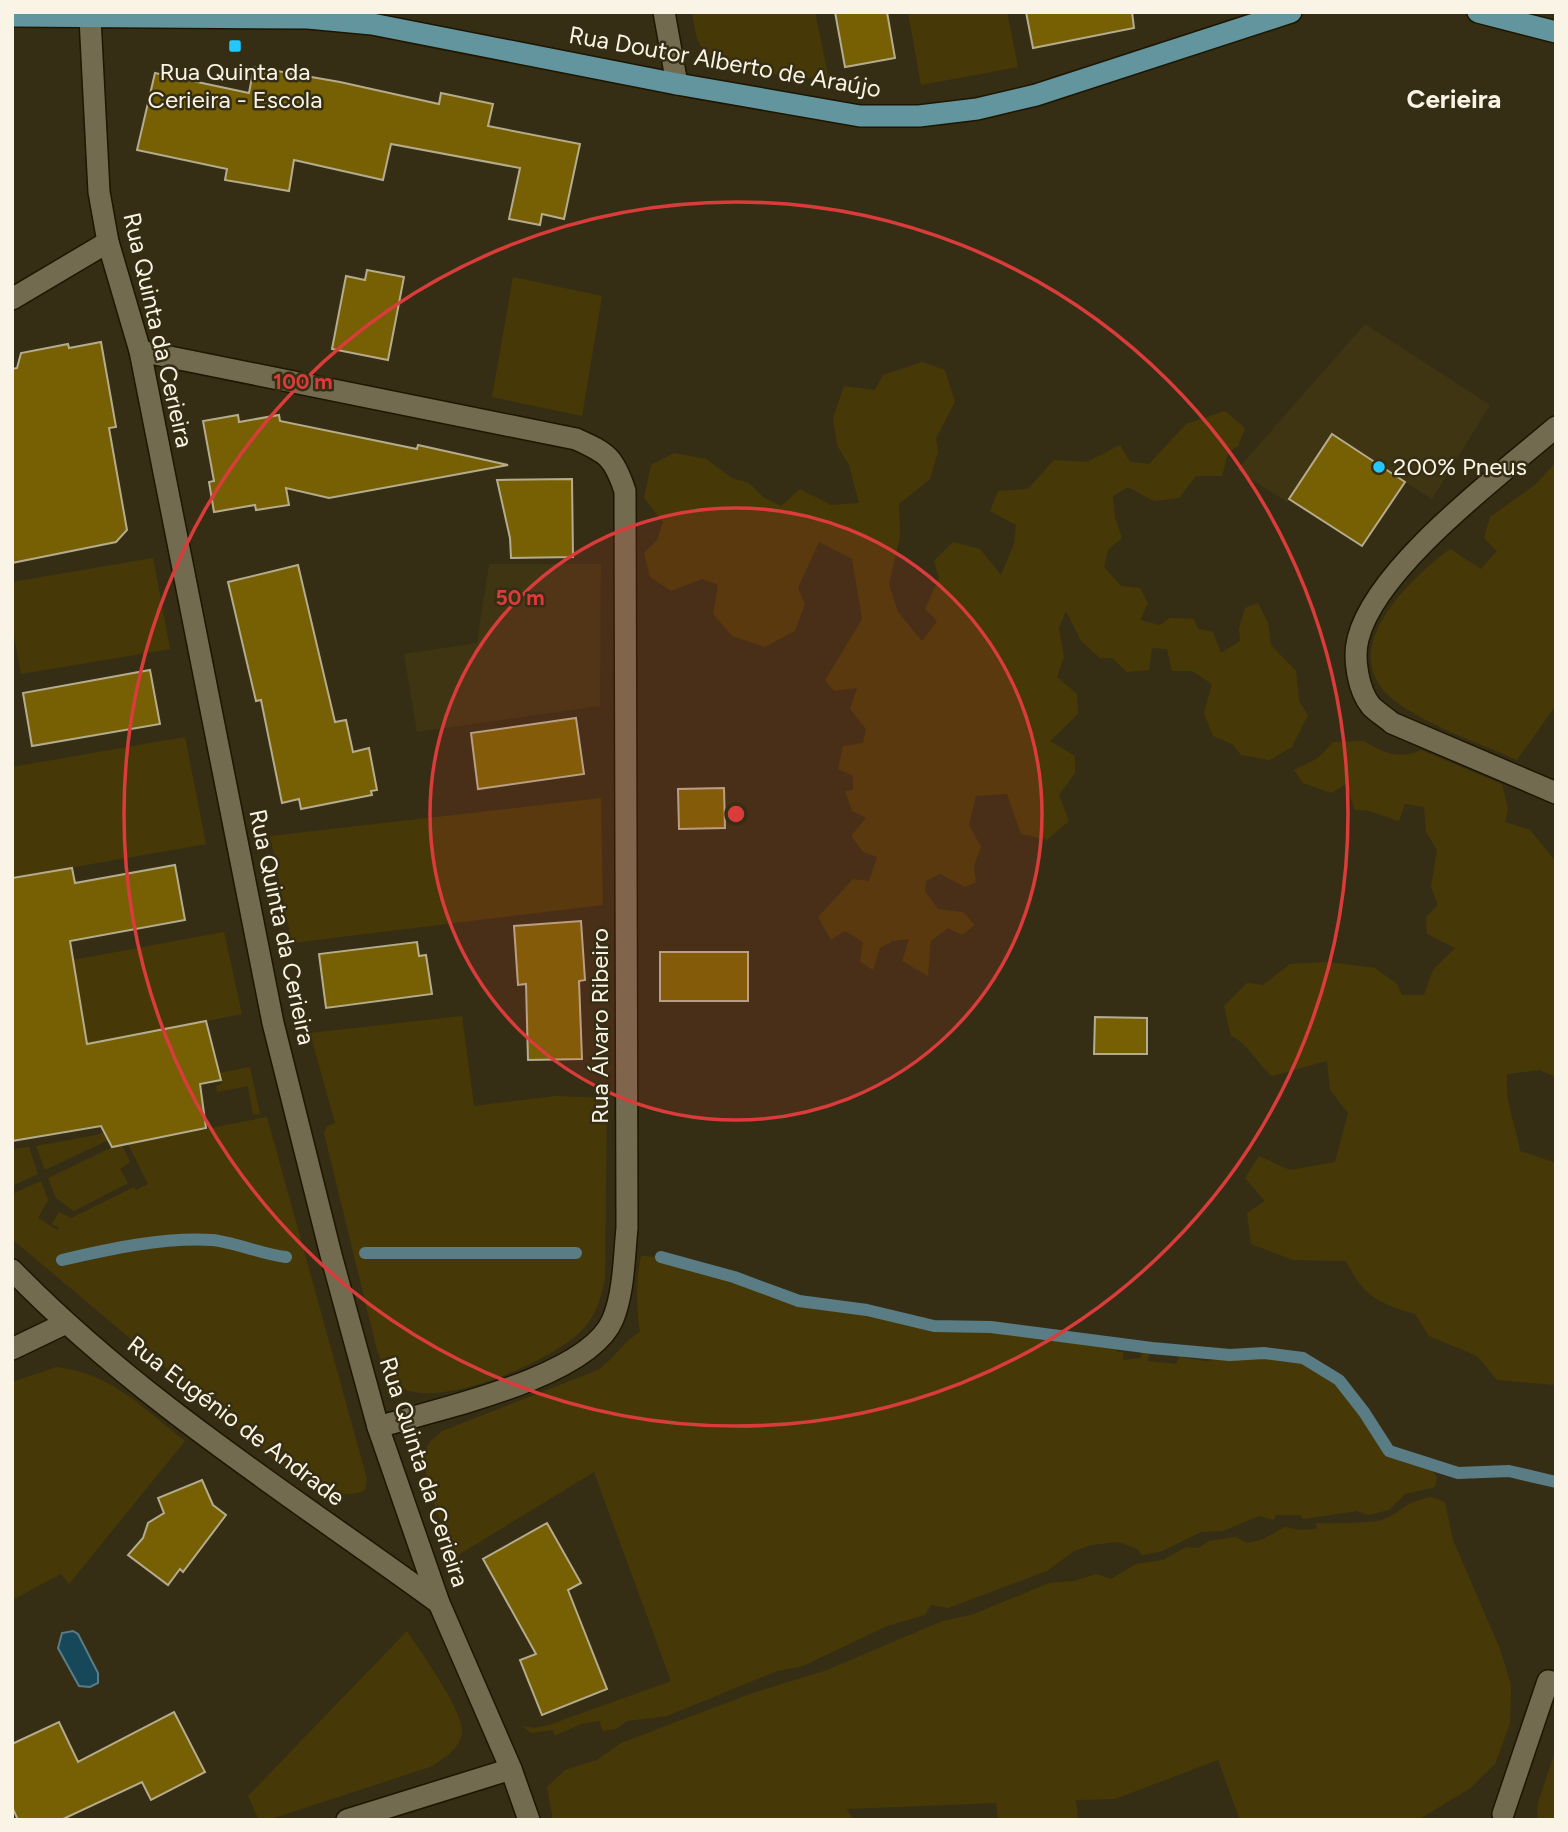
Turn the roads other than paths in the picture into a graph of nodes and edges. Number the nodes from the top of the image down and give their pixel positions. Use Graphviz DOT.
graph roads {
  1 [pos="664,12"];
  2 [pos="1291,12"];
  3 [pos="1478,12"];
  4 [pos="12,16"];
  5 [pos="90,18"];
  6 [pos="1556,32"];
  7 [pos="677,84"];
  8 [pos="108,242"];
  9 [pos="12,299"];
  10 [pos="140,351"];
  11 [pos="1556,427"];
  12 [pos="1556,793"];
  13 [pos="12,1270"];
  14 [pos="64,1324"];
  15 [pos="12,1349"];
  16 [pos="378,1427"];
  17 [pos="439,1603"];
  18 [pos="1556,1683"];
  19 [pos="511,1769"];
  20 [pos="1499,1818"];
  21 [pos="347,1820"];
  22 [pos="529,1820"];
  1 -- 7 [label="street"];
  2 -- 7 [label="main road, Rua Doutor Alberto de Araújo"];
  3 -- 6 [label="main road"];
  4 -- 5 [label="main road, Rua Doutor Alberto de Araújo"];
  5 -- 7 [label="main road, Rua Doutor Alberto de Araújo"];
  5 -- 8 [label="street, Rua Quinta da Cerieira"];
  8 -- 9 [label="street"];
  8 -- 10 [label="street, Rua Quinta da Cerieira"];
  10 -- 16 [label="street, Rua Quinta da Cerieira"];
  10 -- 16 [label="street, Rua Álvaro Ribeiro"];
  11 -- 12 [label="street"];
  13 -- 14 [label="street, Rua Eugénio de Andrade"];
  14 -- 15 [label="street"];
  14 -- 17 [label="street, Rua Eugénio de Andrade"];
  16 -- 17 [label="street, Rua Quinta da Cerieira"];
  17 -- 19 [label="street, Rua Quinta da Cerieira"];
  18 -- 20 [label="street"];
  19 -- 21 [label="street"];
  19 -- 22 [label="street, Rua Quinta da Cerieira"];
}
